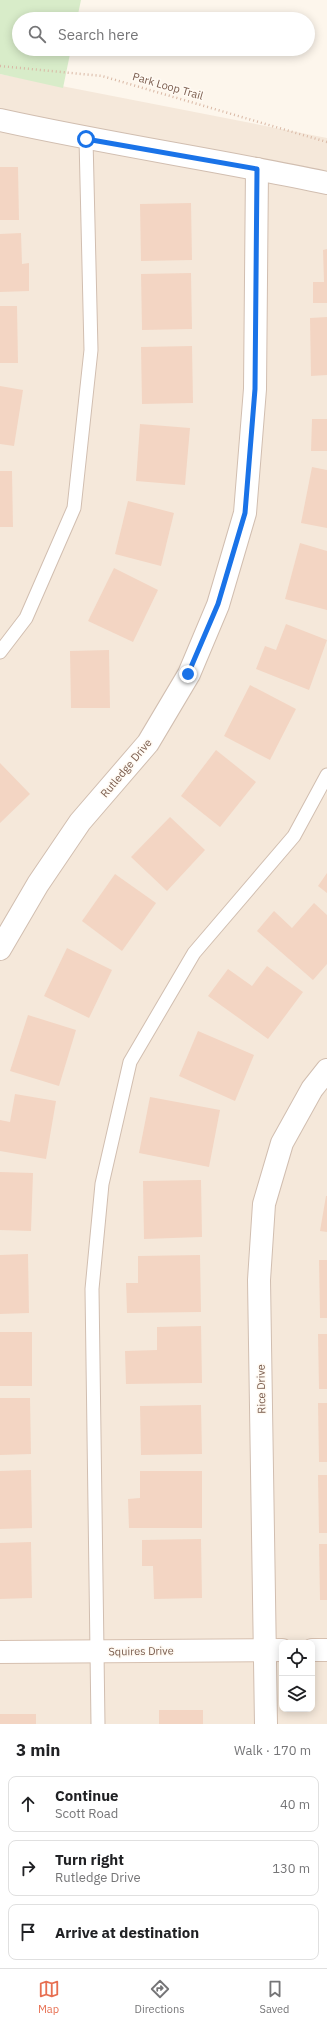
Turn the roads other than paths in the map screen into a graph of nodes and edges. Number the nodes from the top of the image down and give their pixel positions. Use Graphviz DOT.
graph roads {
  1 [pos="0,120"];
  2 [pos="86,139"];
  3 [pos="257,169"];
  4 [pos="327,183"];
  5 [pos="0,652"];
  6 [pos="327,775"];
  7 [pos="0,949"];
  8 [pos="327,1070"];
  9 [pos="274,1650"];
  10 [pos="315,1650"];
  11 [pos="327,1650"];
  12 [pos="98,1651"];
  13 [pos="0,1652"];
  14 [pos="98,1724"];
  15 [pos="266,1724"];
  1 -- 2 [label="street"];
  2 -- 3 [label="street"];
  2 -- 5 [label="lane"];
  3 -- 4 [label="street"];
  3 -- 7 [label="street, Rutledge Drive"];
  6 -- 12 [label="lane"];
  8 -- 9 [label="street, Rice Drive"];
  9 -- 12 [label="street, Squires Drive"];
  9 -- 15 [label="street, Rice Drive"];
  10 -- 11 [label="street"];
  12 -- 13 [label="street, Squires Drive"];
  12 -- 14 [label="lane"];
}
